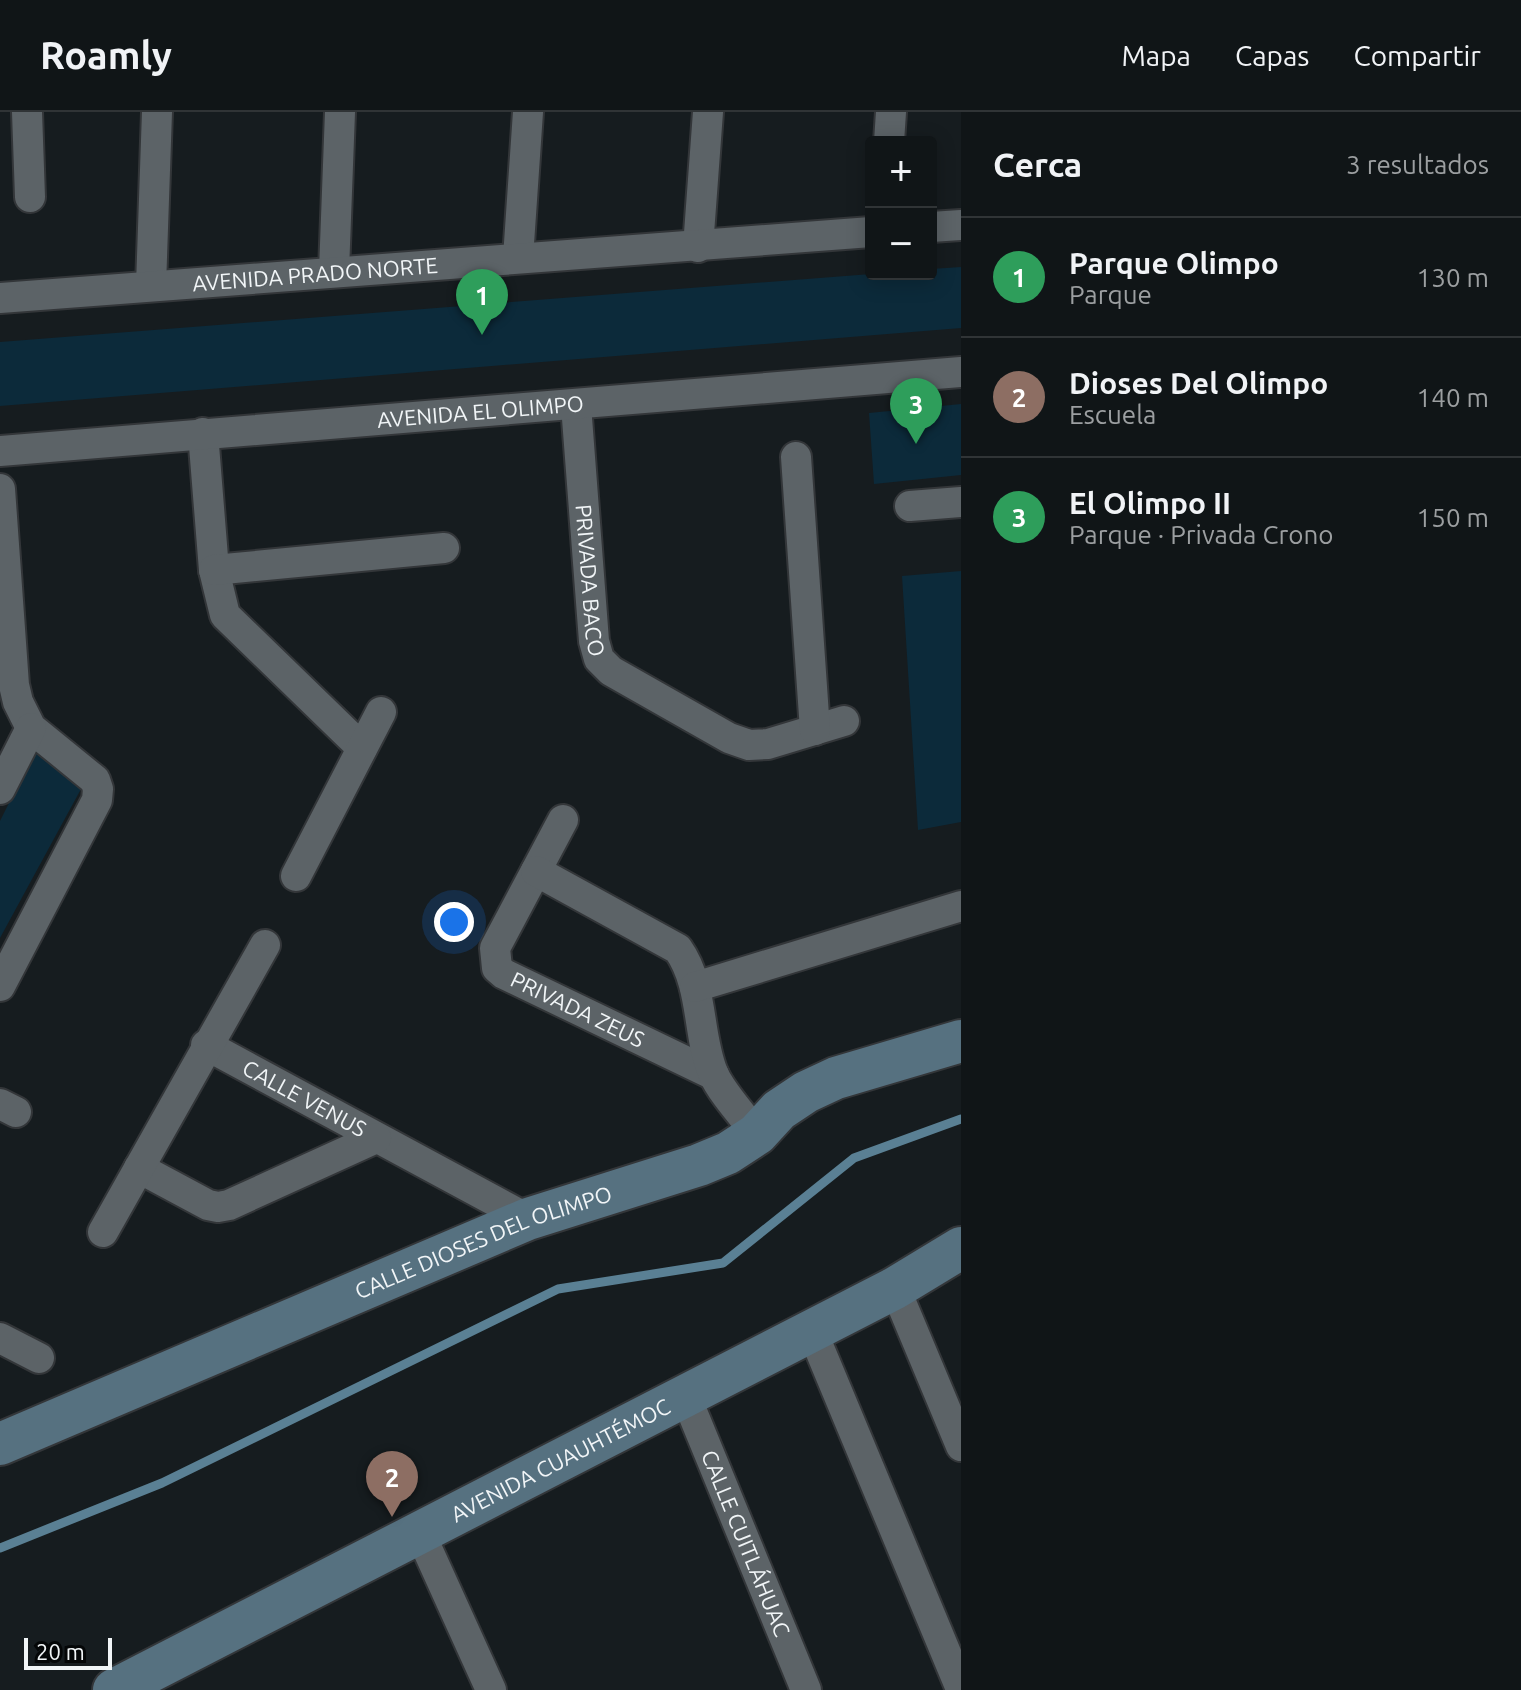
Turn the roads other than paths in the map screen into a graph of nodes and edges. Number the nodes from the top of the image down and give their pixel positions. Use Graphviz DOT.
graph roads {
  1 [pos="27,112"];
  2 [pos="157,112"];
  3 [pos="340,112"];
  4 [pos="528,112"];
  5 [pos="708,112"];
  6 [pos="891,112"];
  7 [pos="889,136"];
  8 [pos="30,197"];
  9 [pos="961,225"];
  10 [pos="937,227"];
  11 [pos="865,233"];
  12 [pos="698,247"];
  13 [pos="518,258"];
  14 [pos="334,271"];
  15 [pos="151,286"];
  16 [pos="0,298"];
  17 [pos="961,372"];
  18 [pos="576,405"];
  19 [pos="203,433"];
  20 [pos="0,451"];
  21 [pos="796,457"];
  22 [pos="0,489"];
  23 [pos="961,502"];
  24 [pos="910,506"];
  25 [pos="444,548"];
  26 [pos="214,570"];
  27 [pos="381,712"];
  28 [pos="31,728"];
  29 [pos="362,748"];
  30 [pos="0,789"];
  31 [pos="563,820"];
  32 [pos="536,871"];
  33 [pos="296,876"];
  34 [pos="961,906"];
  35 [pos="265,945"];
  36 [pos="0,986"];
  37 [pos="695,987"];
  38 [pos="961,1041"];
  39 [pos="206,1045"];
  40 [pos="714,1075"];
  41 [pos="757,1134"];
  42 [pos="376,1138"];
  43 [pos="139,1168"];
  44 [pos="528,1219"];
  45 [pos="103,1232"];
  46 [pos="961,1248"];
  47 [pos="895,1288"];
  48 [pos="812,1331"];
  49 [pos="0,1338"];
  50 [pos="39,1358"];
  51 [pos="686,1397"];
  52 [pos="0,1444"];
  53 [pos="961,1446"];
  54 [pos="420,1533"];
  55 [pos="961,1689"];
  56 [pos="114,1690"];
  57 [pos="491,1690"];
  58 [pos="806,1690"];
  1 -- 8 [label="street"];
  2 -- 15 [label="street"];
  3 -- 14 [label="street"];
  4 -- 13 [label="street"];
  5 -- 12 [label="street"];
  6 -- 7 [label="street"];
  9 -- 10 [label="street"];
  11 -- 12 [label="street, AVENIDA PRADO NORTE"];
  12 -- 13 [label="street, AVENIDA PRADO NORTE"];
  13 -- 14 [label="street, AVENIDA PRADO NORTE"];
  14 -- 15 [label="street, AVENIDA PRADO NORTE"];
  15 -- 16 [label="street, AVENIDA PRADO NORTE"];
  17 -- 18 [label="street, AVENIDA EL OLIMPO"];
  18 -- 19 [label="street, AVENIDA EL OLIMPO"];
  18 -- 21 [label="street, PRIVADA BACO"];
  19 -- 20 [label="street, AVENIDA EL OLIMPO"];
  19 -- 26 [label="street"];
  22 -- 28 [label="street"];
  23 -- 24 [label="street"];
  25 -- 26 [label="street"];
  26 -- 29 [label="street"];
  27 -- 29 [label="street"];
  28 -- 30 [label="street"];
  28 -- 36 [label="street"];
  29 -- 33 [label="street"];
  31 -- 32 [label="street, PRIVADA ZEUS"];
  32 -- 37 [label="street, PRIVADA ZEUS"];
  32 -- 40 [label="street, PRIVADA ZEUS"];
  34 -- 37 [label="street"];
  35 -- 39 [label="street"];
  37 -- 40 [label="street, PRIVADA ZEUS"];
  38 -- 41 [label="main road, CALLE DIOSES DEL OLIMPO"];
  39 -- 42 [label="street, CALLE VENUS"];
  39 -- 43 [label="street"];
  40 -- 41 [label="street, PRIVADA ZEUS"];
  41 -- 44 [label="main road, CALLE DIOSES DEL OLIMPO"];
  42 -- 43 [label="street"];
  42 -- 44 [label="street, CALLE VENUS"];
  43 -- 45 [label="street"];
  44 -- 52 [label="main road, CALLE DIOSES DEL OLIMPO"];
  46 -- 47 [label="main road, AVENIDA CUAUHTÉMOC"];
  47 -- 48 [label="main road, AVENIDA CUAUHTÉMOC"];
  47 -- 53 [label="street"];
  48 -- 51 [label="main road, AVENIDA CUAUHTÉMOC"];
  48 -- 55 [label="street"];
  49 -- 50 [label="street"];
  51 -- 54 [label="main road, AVENIDA CUAUHTÉMOC"];
  51 -- 58 [label="street, CALLE CUITLÁHUAC"];
  54 -- 56 [label="main road, AVENIDA CUAUHTÉMOC"];
  54 -- 57 [label="street"];
}
